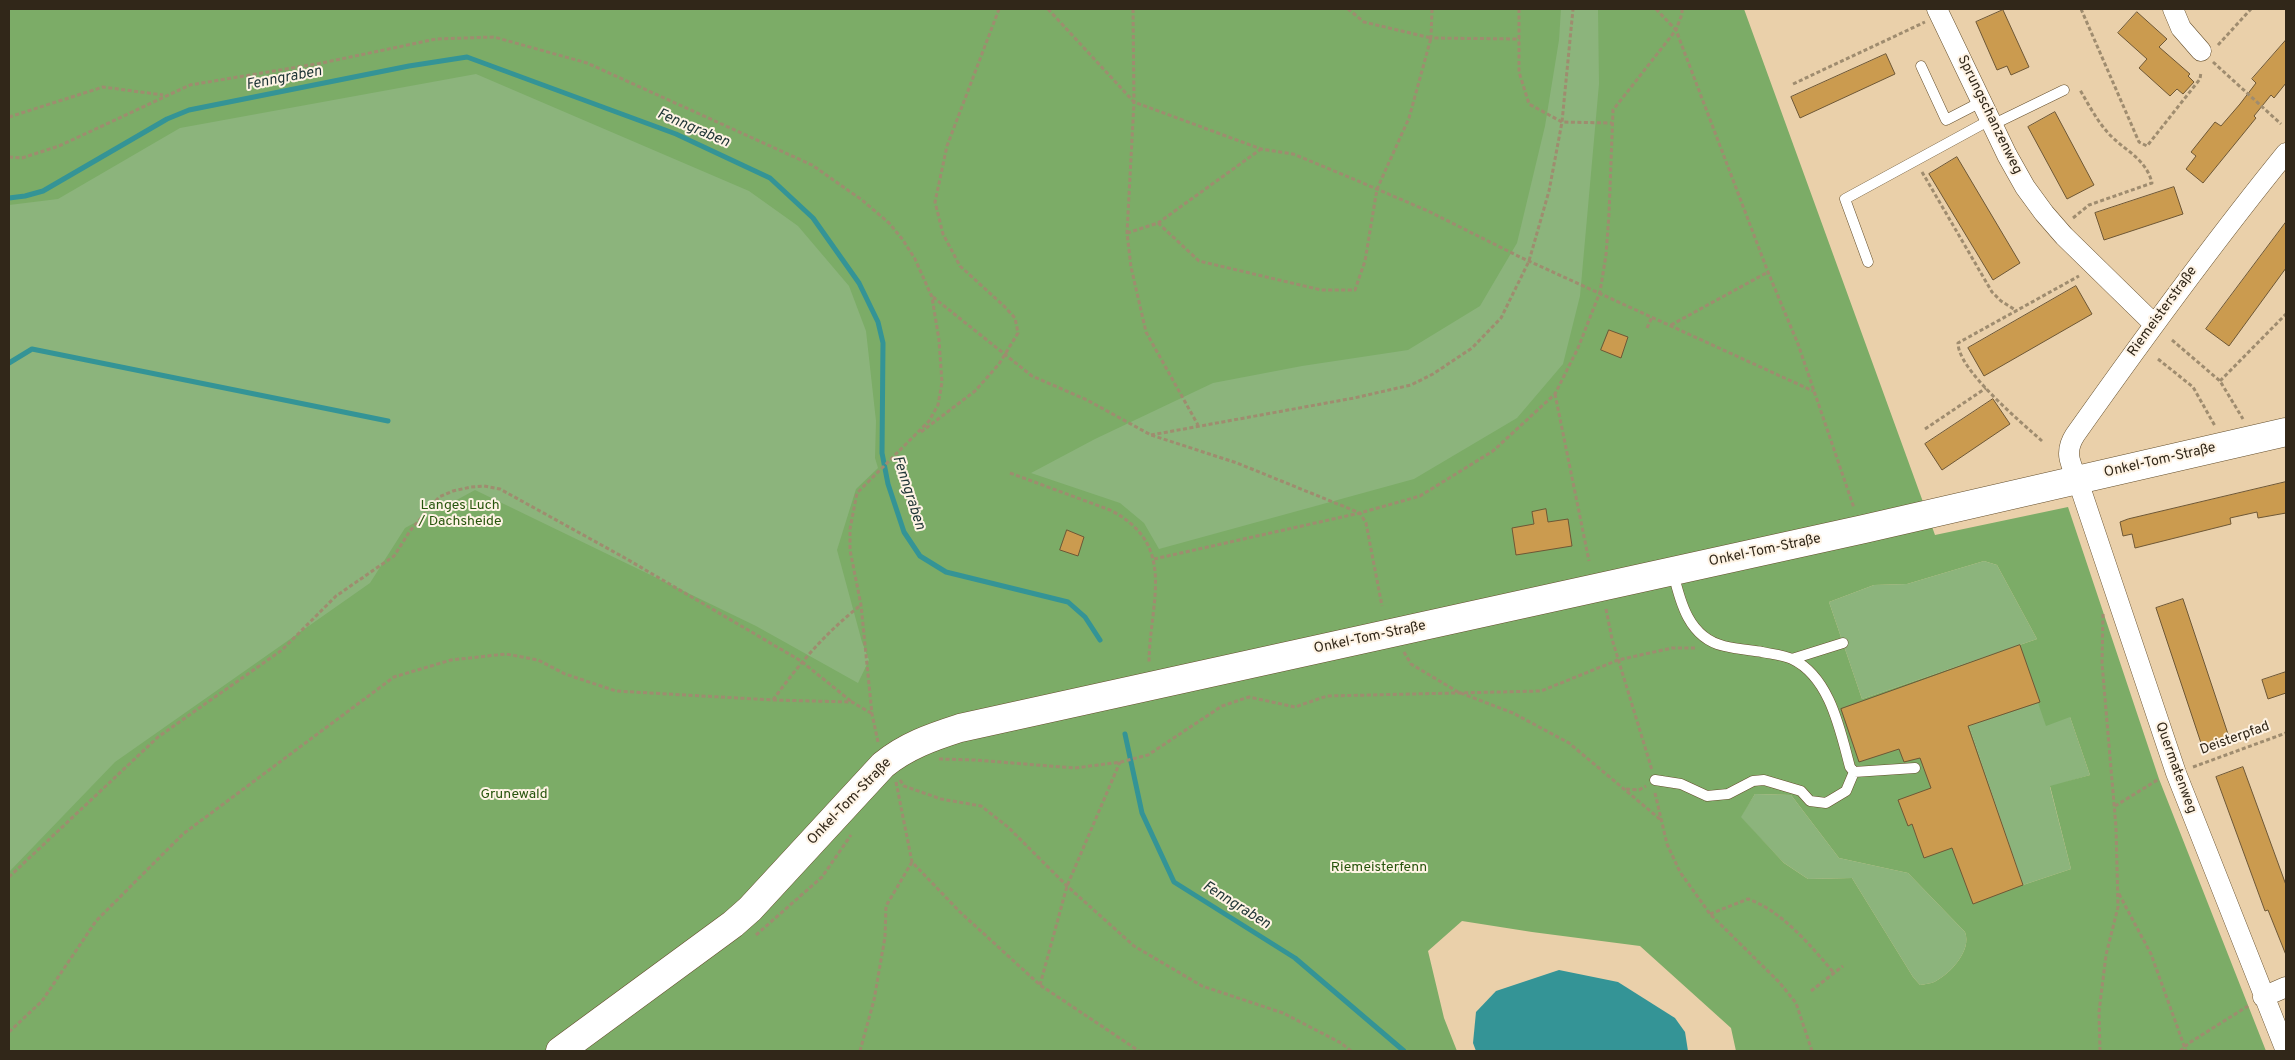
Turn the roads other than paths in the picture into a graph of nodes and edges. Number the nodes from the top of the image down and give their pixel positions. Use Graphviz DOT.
graph roads {
  1 [pos="2173,9"];
  2 [pos="1934,14"];
  3 [pos="2210,52"];
  4 [pos="1922,66"];
  5 [pos="2064,90"];
  6 [pos="1988,115"];
  7 [pos="2286,153"];
  8 [pos="1868,262"];
  9 [pos="2154,324"];
  10 [pos="2286,432"];
  11 [pos="2078,481"];
  12 [pos="1673,571"];
  13 [pos="1843,642"];
  14 [pos="1792,659"];
  15 [pos="1915,768"];
  16 [pos="1854,772"];
  17 [pos="1655,780"];
  18 [pos="2286,987"];
  19 [pos="2263,997"];
  20 [pos="560,1051"];
  21 [pos="2286,1051"];
  1 -- 3 [label="street"];
  2 -- 6 [label="street, Sprungschanzenweg"];
  4 -- 6 [label="lane"];
  5 -- 6 [label="lane"];
  6 -- 8 [label="lane"];
  6 -- 9 [label="street, Sprungschanzenweg"];
  7 -- 9 [label="street, Riemeisterstraße"];
  9 -- 11 [label="street, Riemeisterstraße"];
  10 -- 11 [label="main road, Onkel-Tom-Straße"];
  11 -- 12 [label="main road, Onkel-Tom-Straße"];
  11 -- 19 [label="street, Quermatenweg"];
  12 -- 14 [label="lane"];
  12 -- 20 [label="main road, Onkel-Tom-Straße"];
  13 -- 14 [label="lane"];
  14 -- 16 [label="lane"];
  15 -- 16 [label="lane"];
  16 -- 17 [label="lane"];
  18 -- 19 [label="street"];
  19 -- 21 [label="street, Quermatenweg"];
}
